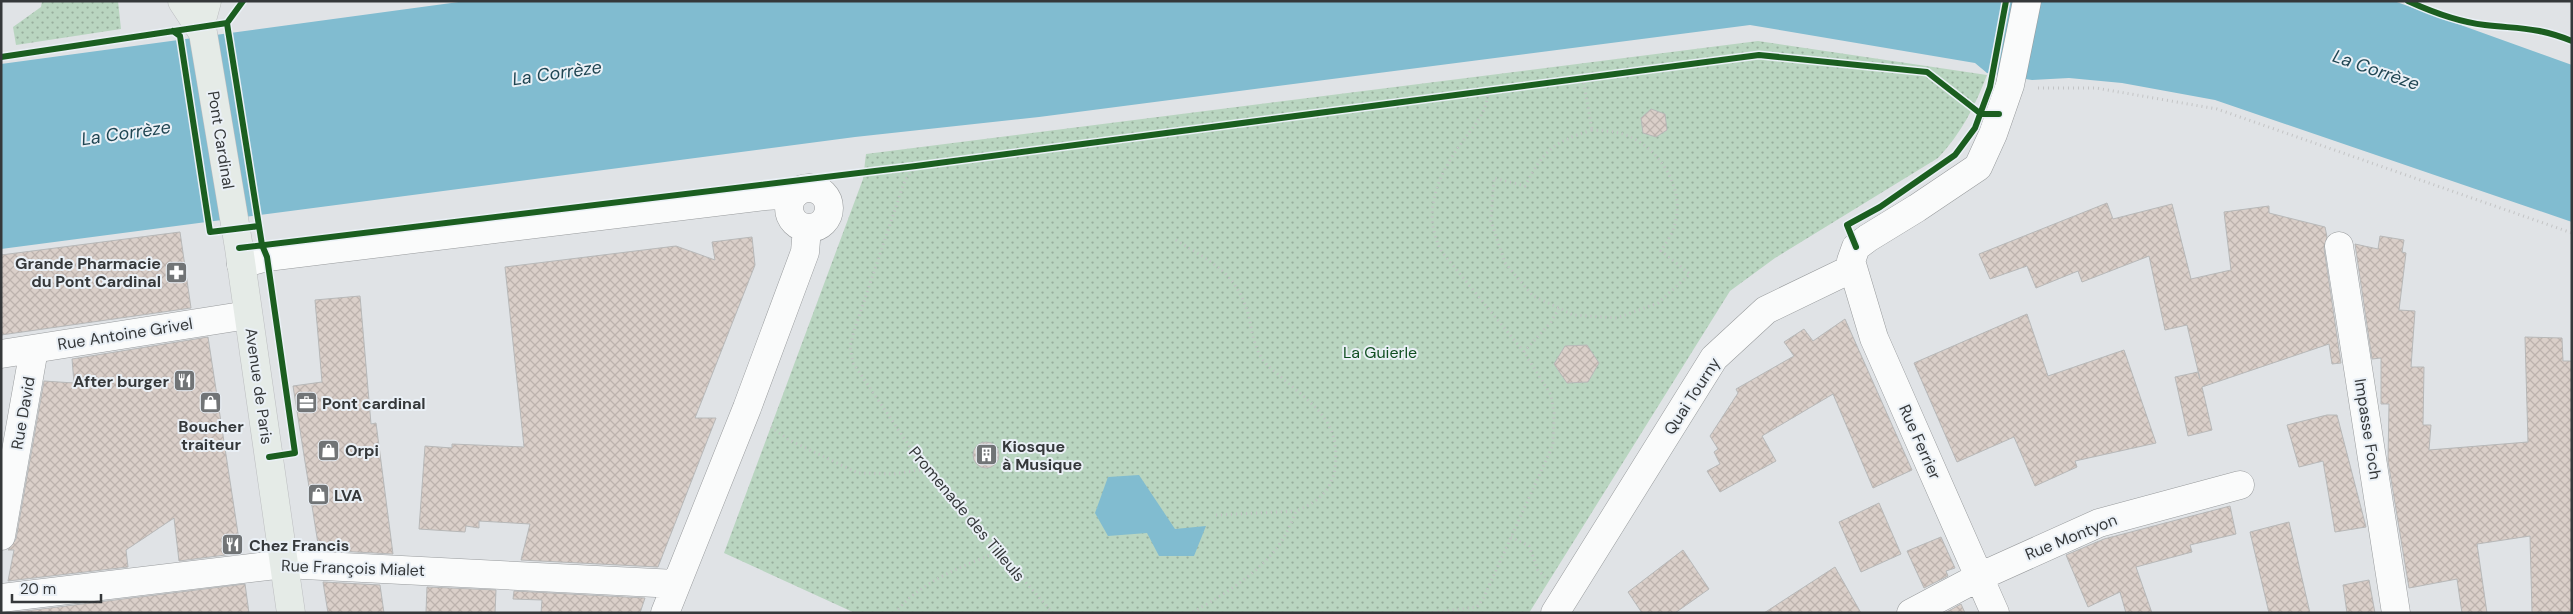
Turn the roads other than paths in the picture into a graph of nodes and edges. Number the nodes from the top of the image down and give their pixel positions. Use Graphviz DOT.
graph roads {
  1 [pos="182,1"];
  2 [pos="207,1"];
  3 [pos="2027,1"];
  4 [pos="202,30"];
  5 [pos="2339,246"];
  6 [pos="240,256"];
  7 [pos="1852,268"];
  8 [pos="248,315"];
  9 [pos="34,348"];
  10 [pos="1,354"];
  11 [pos="2240,485"];
  12 [pos="1,536"];
  13 [pos="284,564"];
  14 [pos="1979,576"];
  15 [pos="676,584"];
  16 [pos="1,598"];
  17 [pos="55,602"];
  18 [pos="1561,606"];
  19 [pos="291,613"];
  20 [pos="665,613"];
  21 [pos="1911,613"];
  22 [pos="1995,613"];
  23 [pos="2396,613"];
  1 -- 4 [label="main road"];
  2 -- 4 [label="main road"];
  3 -- 7 [label="street"];
  4 -- 6 [label="main road, Pont Cardinal"];
  5 -- 23 [label="street, Impasse Foch"];
  6 -- 8 [label="main road, Avenue de Paris"];
  6 -- 15 [label="street"];
  7 -- 14 [label="street, Rue Ferrier"];
  7 -- 18 [label="street, Quai Tourny"];
  8 -- 9 [label="street, Rue Antoine Grivel"];
  8 -- 13 [label="main road, Avenue de Paris"];
  9 -- 10 [label="street, Rue Antoine Grivel"];
  9 -- 12 [label="street, Rue David"];
  11 -- 14 [label="street, Rue Montyon"];
  13 -- 15 [label="street, Rue François Mialet"];
  13 -- 17 [label="street, Rue François Mialet"];
  13 -- 19 [label="main road, Avenue de Paris"];
  14 -- 21 [label="street, Rue Montyon"];
  14 -- 22 [label="street, Rue Ferrier"];
  15 -- 20 [label="street"];
  16 -- 17 [label="street, Rue François Mialet"];
}
